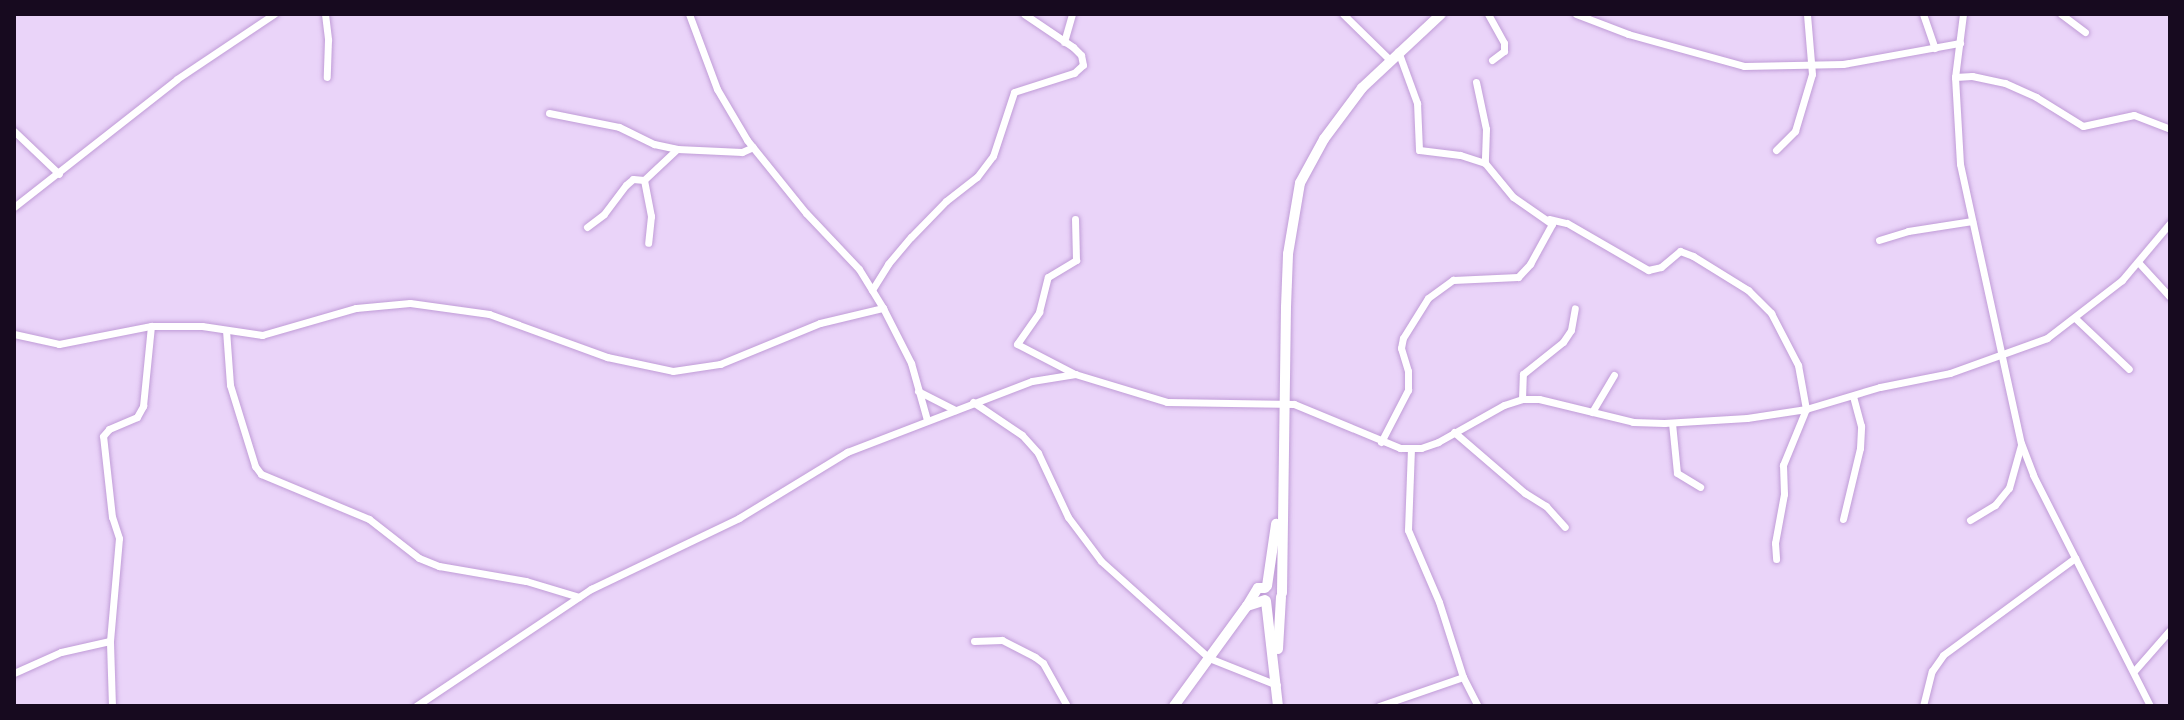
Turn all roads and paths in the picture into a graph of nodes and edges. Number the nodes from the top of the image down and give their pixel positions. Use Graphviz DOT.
graph roads {
  1 [pos="274,14"];
  2 [pos="325,14"];
  3 [pos="689,14"];
  4 [pos="1024,14"];
  5 [pos="1072,14"];
  6 [pos="1343,14"];
  7 [pos="1441,14"];
  8 [pos="1488,14"];
  9 [pos="1576,14"];
  10 [pos="1807,14"];
  11 [pos="1923,14"];
  12 [pos="1963,14"];
  13 [pos="2061,14"];
  14 [pos="2085,32"];
  15 [pos="1064,42"];
  16 [pos="1960,43"];
  17 [pos="1935,48"];
  18 [pos="1394,55"];
  19 [pos="1492,60"];
  20 [pos="1812,65"];
  21 [pos="327,77"];
  22 [pos="1955,77"];
  23 [pos="1476,82"];
  24 [pos="549,113"];
  25 [pos="2170,129"];
  26 [pos="14,131"];
  27 [pos="753,147"];
  28 [pos="677,149"];
  29 [pos="1776,150"];
  30 [pos="1485,163"];
  31 [pos="59,174"];
  32 [pos="644,180"];
  33 [pos="14,207"];
  34 [pos="1075,219"];
  35 [pos="1549,219"];
  36 [pos="1972,221"];
  37 [pos="2170,223"];
  38 [pos="587,227"];
  39 [pos="1879,240"];
  40 [pos="648,243"];
  41 [pos="2138,262"];
  42 [pos="872,290"];
  43 [pos="2170,297"];
  44 [pos="883,308"];
  45 [pos="1575,308"];
  46 [pos="2075,318"];
  47 [pos="151,326"];
  48 [pos="226,330"];
  49 [pos="14,334"];
  50 [pos="2001,356"];
  51 [pos="2129,369"];
  52 [pos="1075,374"];
  53 [pos="1614,375"];
  54 [pos="917,391"];
  55 [pos="1853,396"];
  56 [pos="1522,399"];
  57 [pos="973,402"];
  58 [pos="1283,402"];
  59 [pos="1806,409"];
  60 [pos="955,410"];
  61 [pos="1592,412"];
  62 [pos="927,420"];
  63 [pos="1672,423"];
  64 [pos="1454,432"];
  65 [pos="1381,442"];
  66 [pos="2021,443"];
  67 [pos="1411,448"];
  68 [pos="1700,487"];
  69 [pos="1282,495"];
  70 [pos="1843,519"];
  71 [pos="1970,520"];
  72 [pos="1565,527"];
  73 [pos="2075,558"];
  74 [pos="1776,559"];
  75 [pos="1266,594"];
  76 [pos="1281,595"];
  77 [pos="579,597"];
  78 [pos="2170,630"];
  79 [pos="110,641"];
  80 [pos="974,641"];
  81 [pos="1209,658"];
  82 [pos="2135,670"];
  83 [pos="1276,671"];
  84 [pos="14,673"];
  85 [pos="1463,677"];
  86 [pos="1277,685"];
  87 [pos="112,706"];
  88 [pos="416,706"];
  89 [pos="1067,706"];
  90 [pos="1174,706"];
  91 [pos="1278,706"];
  92 [pos="1379,706"];
  93 [pos="1478,706"];
  94 [pos="1923,706"];
  95 [pos="2150,706"];
  1 -- 31 [label="street"];
  2 -- 21 [label="street"];
  3 -- 27 [label="street"];
  4 -- 15 [label="street"];
  5 -- 15 [label="street"];
  6 -- 18 [label="street"];
  7 -- 18 [label="main road"];
  8 -- 19 [label="street"];
  9 -- 20 [label="street"];
  10 -- 20 [label="street"];
  11 -- 17 [label="street"];
  12 -- 16 [label="street"];
  13 -- 14 [label="street"];
  15 -- 42 [label="street"];
  16 -- 17 [label="street"];
  16 -- 22 [label="street"];
  17 -- 20 [label="street"];
  18 -- 30 [label="street"];
  18 -- 58 [label="main road"];
  20 -- 29 [label="street"];
  22 -- 25 [label="street"];
  22 -- 36 [label="street"];
  23 -- 30 [label="street"];
  24 -- 28 [label="street"];
  26 -- 31 [label="street"];
  27 -- 28 [label="street"];
  27 -- 42 [label="street"];
  28 -- 32 [label="street"];
  30 -- 35 [label="street"];
  31 -- 33 [label="street"];
  32 -- 38 [label="street"];
  32 -- 40 [label="street"];
  34 -- 52 [label="street"];
  35 -- 59 [label="street"];
  35 -- 65 [label="street"];
  36 -- 39 [label="street"];
  36 -- 50 [label="street"];
  37 -- 41 [label="street"];
  41 -- 43 [label="street"];
  41 -- 46 [label="street"];
  42 -- 44 [label="street"];
  44 -- 48 [label="street"];
  44 -- 54 [label="street"];
  45 -- 56 [label="street"];
  46 -- 50 [label="street"];
  46 -- 51 [label="street"];
  47 -- 48 [label="street"];
  47 -- 49 [label="street"];
  47 -- 79 [label="street"];
  48 -- 77 [label="street"];
  50 -- 55 [label="street"];
  50 -- 66 [label="street"];
  52 -- 57 [label="street"];
  52 -- 58 [label="street"];
  53 -- 61 [label="street"];
  54 -- 60 [label="street"];
  54 -- 62 [label="street"];
  55 -- 59 [label="street"];
  55 -- 70 [label="street"];
  56 -- 61 [label="street"];
  56 -- 64 [label="street"];
  57 -- 60 [label="street"];
  57 -- 81 [label="street"];
  58 -- 65 [label="street"];
  58 -- 69 [label="main road"];
  59 -- 63 [label="street"];
  59 -- 74 [label="street"];
  60 -- 62 [label="street"];
  61 -- 63 [label="street"];
  62 -- 77 [label="street"];
  63 -- 68 [label="street"];
  64 -- 67 [label="street"];
  64 -- 72 [label="street"];
  65 -- 67 [label="street"];
  66 -- 71 [label="street"];
  66 -- 73 [label="street"];
  67 -- 85 [label="street"];
  69 -- 75 [label="main road"];
  69 -- 76 [label="main road"];
  73 -- 82 [label="street"];
  73 -- 94 [label="street"];
  75 -- 76 [label="main road"];
  75 -- 76 [label="main road"];
  75 -- 81 [label="main road"];
  75 -- 83 [label="main road"];
  76 -- 83 [label="main road"];
  77 -- 88 [label="street"];
  78 -- 82 [label="street"];
  79 -- 84 [label="street"];
  79 -- 87 [label="street"];
  80 -- 89 [label="street"];
  81 -- 86 [label="street"];
  81 -- 90 [label="main road"];
  82 -- 95 [label="street"];
  83 -- 86 [label="main road"];
  85 -- 92 [label="street"];
  85 -- 93 [label="street"];
  86 -- 91 [label="main road"];
}
